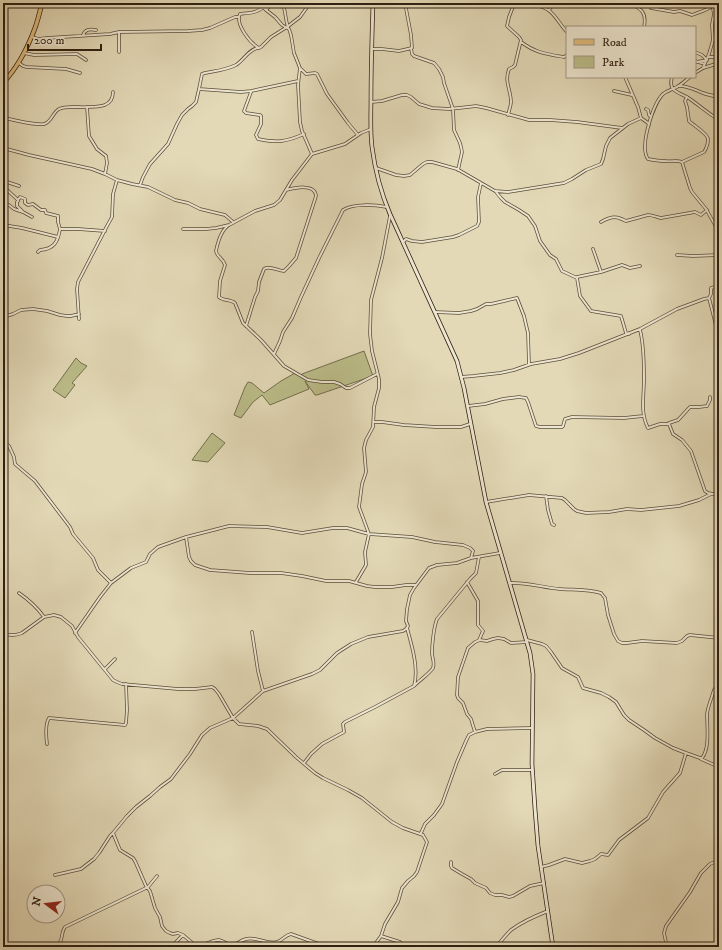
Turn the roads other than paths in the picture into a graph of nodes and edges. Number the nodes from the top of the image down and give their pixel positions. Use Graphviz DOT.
graph roads {
  1 [pos="42,3"];
  2 [pos="259,3"];
  3 [pos="272,3"];
  4 [pos="282,3"];
  5 [pos="310,3"];
  6 [pos="373,3"];
  7 [pos="405,3"];
  8 [pos="513,3"];
  9 [pos="554,3"];
  10 [pos="630,3"];
  11 [pos="712,3"];
  12 [pos="717,3"];
  13 [pos="692,4"];
  14 [pos="712,6"];
  15 [pos="263,7"];
  16 [pos="651,8"];
  17 [pos="266,10"];
  18 [pos="549,10"];
  19 [pos="718,11"];
  20 [pos="238,17"];
  21 [pos="645,26"];
  22 [pos="288,27"];
  23 [pos="96,30"];
  24 [pos="566,31"];
  25 [pos="119,32"];
  26 [pos="31,36"];
  27 [pos="83,36"];
  28 [pos="520,42"];
  29 [pos="259,48"];
  30 [pos="411,48"];
  31 [pos="372,49"];
  32 [pos="119,52"];
  33 [pos="696,52"];
  34 [pos="24,53"];
  35 [pos="566,56"];
  36 [pos="708,57"];
  37 [pos="719,57"];
  38 [pos="86,60"];
  39 [pos="707,60"];
  40 [pos="696,61"];
  41 [pos="18,62"];
  42 [pos="719,63"];
  43 [pos="705,64"];
  44 [pos="300,68"];
  45 [pos="703,68"];
  46 [pos="696,72"];
  47 [pos="80,73"];
  48 [pos="625,78"];
  49 [pos="672,78"];
  50 [pos="689,78"];
  51 [pos="298,81"];
  52 [pos="3,83"];
  53 [pos="677,87"];
  54 [pos="198,89"];
  55 [pos="673,89"];
  56 [pos="251,91"];
  57 [pos="113,92"];
  58 [pos="614,92"];
  59 [pos="632,95"];
  60 [pos="687,97"];
  61 [pos="719,98"];
  62 [pos="371,102"];
  63 [pos="87,108"];
  64 [pos="453,109"];
  65 [pos="646,109"];
  66 [pos="508,115"];
  67 [pos="651,117"];
  68 [pos="3,118"];
  69 [pos="641,118"];
  70 [pos="719,120"];
  71 [pos="649,125"];
  72 [pos="622,128"];
  73 [pos="371,129"];
  74 [pos="304,134"];
  75 [pos="358,135"];
  76 [pos="3,148"];
  77 [pos="312,154"];
  78 [pos="682,162"];
  79 [pos="376,168"];
  80 [pos="458,170"];
  81 [pos="106,174"];
  82 [pos="3,178"];
  83 [pos="116,180"];
  84 [pos="481,183"];
  85 [pos="19,186"];
  86 [pos="140,186"];
  87 [pos="286,190"];
  88 [pos="495,191"];
  89 [pos="18,200"];
  90 [pos="3,204"];
  91 [pos="387,207"];
  92 [pos="707,210"];
  93 [pos="23,212"];
  94 [pos="390,214"];
  95 [pos="32,217"];
  96 [pos="233,222"];
  97 [pos="601,222"];
  98 [pos="3,224"];
  99 [pos="229,225"];
  100 [pos="60,229"];
  101 [pos="183,230"];
  102 [pos="105,231"];
  103 [pos="719,232"];
  104 [pos="58,237"];
  105 [pos="403,242"];
  106 [pos="593,249"];
  107 [pos="38,252"];
  108 [pos="677,255"];
  109 [pos="719,255"];
  110 [pos="640,266"];
  111 [pos="601,272"];
  112 [pos="574,277"];
  113 [pos="719,286"];
  114 [pos="709,298"];
  115 [pos="435,312"];
  116 [pos="79,314"];
  117 [pos="3,317"];
  118 [pos="79,319"];
  119 [pos="246,326"];
  120 [pos="640,329"];
  121 [pos="629,334"];
  122 [pos="719,337"];
  123 [pos="274,354"];
  124 [pos="529,365"];
  125 [pos="377,374"];
  126 [pos="461,377"];
  127 [pos="710,397"];
  128 [pos="467,406"];
  129 [pos="643,416"];
  130 [pos="374,422"];
  131 [pos="470,424"];
  132 [pos="666,424"];
  133 [pos="3,441"];
  134 [pos="710,494"];
  135 [pos="719,495"];
  136 [pos="546,496"];
  137 [pos="486,502"];
  138 [pos="554,525"];
  139 [pos="369,534"];
  140 [pos="186,537"];
  141 [pos="500,553"];
  142 [pos="479,557"];
  143 [pos="471,558"];
  144 [pos="356,582"];
  145 [pos="467,582"];
  146 [pos="112,583"];
  147 [pos="510,583"];
  148 [pos="416,585"];
  149 [pos="19,593"];
  150 [pos="44,617"];
  151 [pos="408,626"];
  152 [pos="75,632"];
  153 [pos="252,632"];
  154 [pos="3,634"];
  155 [pos="719,638"];
  156 [pos="478,640"];
  157 [pos="527,641"];
  158 [pos="115,659"];
  159 [pos="105,669"];
  160 [pos="126,684"];
  161 [pos="719,685"];
  162 [pos="414,686"];
  163 [pos="263,691"];
  164 [pos="233,718"];
  165 [pos="532,728"];
  166 [pos="475,732"];
  167 [pos="47,744"];
  168 [pos="686,753"];
  169 [pos="700,758"];
  170 [pos="304,763"];
  171 [pos="719,767"];
  172 [pos="532,770"];
  173 [pos="495,774"];
  174 [pos="113,833"];
  175 [pos="421,833"];
  176 [pos="719,860"];
  177 [pos="451,862"];
  178 [pos="541,867"];
  179 [pos="55,875"];
  180 [pos="157,876"];
  181 [pos="544,882"];
  182 [pos="147,887"];
  183 [pos="548,911"];
  184 [pos="183,935"];
  185 [pos="381,936"];
  186 [pos="55,947"];
  187 [pos="171,947"];
  188 [pos="330,947"];
  189 [pos="373,947"];
  190 [pos="405,947"];
  191 [pos="496,947"];
  192 [pos="553,947"];
  193 [pos="667,947"];
  1 -- 26 [label="main road"];
  2 -- 15 [label="street"];
  3 -- 17 [label="street"];
  4 -- 22 [label="street"];
  5 -- 22 [label="street"];
  6 -- 31 [label="street"];
  7 -- 30 [label="street"];
  8 -- 18 [label="street"];
  8 -- 28 [label="street"];
  9 -- 18 [label="street"];
  10 -- 21 [label="street"];
  11 -- 14 [label="street"];
  12 -- 19 [label="street"];
  13 -- 14 [label="street"];
  14 -- 16 [label="street"];
  14 -- 36 [label="street"];
  15 -- 17 [label="street"];
  15 -- 20 [label="street"];
  17 -- 22 [label="street"];
  18 -- 24 [label="street"];
  20 -- 25 [label="street"];
  20 -- 29 [label="street"];
  22 -- 29 [label="street"];
  22 -- 44 [label="street"];
  23 -- 27 [label="street"];
  25 -- 27 [label="street"];
  25 -- 32 [label="street"];
  26 -- 27 [label="street"];
  26 -- 34 [label="main road"];
  28 -- 35 [label="street"];
  28 -- 66 [label="street"];
  29 -- 54 [label="street"];
  30 -- 31 [label="street"];
  30 -- 64 [label="street"];
  31 -- 62 [label="street"];
  33 -- 39 [label="street"];
  34 -- 38 [label="street"];
  34 -- 41 [label="main road"];
  36 -- 37 [label="street"];
  36 -- 39 [label="street"];
  39 -- 40 [label="street"];
  39 -- 43 [label="street"];
  40 -- 43 [label="street"];
  41 -- 47 [label="street"];
  41 -- 52 [label="main road"];
  42 -- 45 [label="street"];
  43 -- 45 [label="street"];
  44 -- 51 [label="street"];
  44 -- 75 [label="street"];
  45 -- 46 [label="street"];
  48 -- 59 [label="street"];
  49 -- 55 [label="street"];
  50 -- 53 [label="street"];
  51 -- 56 [label="street"];
  51 -- 74 [label="street"];
  53 -- 55 [label="street"];
  53 -- 61 [label="street"];
  54 -- 56 [label="street"];
  54 -- 86 [label="street"];
  55 -- 60 [label="street"];
  55 -- 67 [label="street"];
  56 -- 74 [label="street"];
  57 -- 63 [label="street"];
  58 -- 59 [label="street"];
  59 -- 69 [label="street"];
  60 -- 70 [label="street"];
  60 -- 78 [label="street"];
  62 -- 64 [label="street"];
  62 -- 73 [label="street"];
  63 -- 68 [label="street"];
  63 -- 81 [label="street"];
  64 -- 66 [label="street"];
  64 -- 80 [label="street"];
  65 -- 67 [label="street"];
  66 -- 72 [label="street"];
  67 -- 71 [label="street"];
  69 -- 71 [label="street"];
  69 -- 72 [label="street"];
  71 -- 78 [label="street"];
  72 -- 88 [label="street"];
  73 -- 75 [label="street"];
  73 -- 79 [label="street"];
  74 -- 77 [label="street"];
  75 -- 77 [label="street"];
  76 -- 81 [label="street"];
  77 -- 87 [label="street"];
  78 -- 92 [label="street"];
  79 -- 80 [label="street"];
  79 -- 91 [label="street"];
  80 -- 84 [label="street"];
  81 -- 83 [label="street"];
  82 -- 85 [label="street"];
  82 -- 89 [label="street"];
  83 -- 86 [label="street"];
  83 -- 102 [label="street"];
  84 -- 88 [label="street"];
  84 -- 105 [label="street"];
  86 -- 96 [label="street"];
  87 -- 96 [label="street"];
  87 -- 119 [label="street"];
  88 -- 112 [label="street"];
  89 -- 93 [label="street"];
  89 -- 100 [label="street"];
  90 -- 93 [label="street"];
  91 -- 94 [label="street"];
  91 -- 123 [label="street"];
  92 -- 97 [label="street"];
  92 -- 103 [label="street"];
  93 -- 95 [label="street"];
  94 -- 105 [label="street"];
  94 -- 125 [label="street"];
  96 -- 99 [label="street"];
  98 -- 104 [label="street"];
  99 -- 101 [label="street"];
  99 -- 119 [label="street"];
  100 -- 102 [label="street"];
  100 -- 104 [label="street"];
  102 -- 116 [label="street"];
  104 -- 107 [label="street"];
  105 -- 115 [label="street"];
  106 -- 111 [label="street"];
  108 -- 109 [label="street"];
  110 -- 111 [label="street"];
  111 -- 112 [label="street"];
  112 -- 121 [label="street"];
  113 -- 114 [label="street"];
  114 -- 120 [label="street"];
  114 -- 122 [label="street"];
  115 -- 124 [label="street"];
  115 -- 126 [label="street"];
  116 -- 117 [label="street"];
  116 -- 118 [label="street"];
  119 -- 123 [label="street"];
  120 -- 121 [label="street"];
  120 -- 129 [label="street"];
  121 -- 124 [label="street"];
  123 -- 125 [label="street"];
  124 -- 126 [label="street"];
  125 -- 130 [label="street"];
  126 -- 128 [label="street"];
  127 -- 132 [label="street"];
  128 -- 129 [label="street"];
  128 -- 131 [label="street"];
  129 -- 132 [label="street"];
  130 -- 131 [label="street"];
  130 -- 139 [label="street"];
  131 -- 137 [label="street"];
  132 -- 134 [label="street"];
  133 -- 146 [label="street"];
  134 -- 135 [label="street"];
  134 -- 136 [label="street"];
  136 -- 137 [label="street"];
  136 -- 138 [label="street"];
  137 -- 141 [label="street"];
  139 -- 140 [label="street"];
  139 -- 143 [label="street"];
  139 -- 144 [label="street"];
  140 -- 144 [label="street"];
  140 -- 146 [label="street"];
  141 -- 142 [label="street"];
  141 -- 147 [label="street"];
  142 -- 143 [label="street"];
  142 -- 145 [label="street"];
  143 -- 148 [label="street"];
  144 -- 148 [label="street"];
  145 -- 156 [label="street"];
  145 -- 162 [label="street"];
  146 -- 152 [label="street"];
  147 -- 155 [label="street"];
  147 -- 157 [label="street"];
  148 -- 151 [label="street"];
  149 -- 150 [label="street"];
  150 -- 152 [label="street"];
  150 -- 154 [label="street"];
  151 -- 162 [label="street"];
  151 -- 163 [label="street"];
  152 -- 159 [label="street"];
  153 -- 163 [label="street"];
  156 -- 157 [label="street"];
  156 -- 166 [label="street"];
  157 -- 165 [label="street"];
  157 -- 168 [label="street"];
  158 -- 159 [label="street"];
  159 -- 160 [label="street"];
  160 -- 164 [label="street"];
  160 -- 167 [label="street"];
  161 -- 169 [label="street"];
  162 -- 170 [label="street"];
  163 -- 164 [label="street"];
  164 -- 170 [label="street"];
  164 -- 174 [label="street"];
  165 -- 166 [label="street"];
  165 -- 172 [label="street"];
  166 -- 175 [label="street"];
  168 -- 169 [label="street"];
  168 -- 178 [label="street"];
  169 -- 171 [label="street"];
  170 -- 175 [label="street"];
  172 -- 173 [label="street"];
  172 -- 178 [label="street"];
  174 -- 179 [label="street"];
  174 -- 182 [label="street"];
  175 -- 185 [label="street"];
  176 -- 193 [label="street"];
  177 -- 181 [label="street"];
  178 -- 181 [label="street"];
  180 -- 182 [label="street"];
  181 -- 183 [label="street"];
  182 -- 184 [label="street"];
  182 -- 186 [label="street"];
  183 -- 191 [label="street"];
  183 -- 192 [label="street"];
  184 -- 187 [label="street"];
  184 -- 188 [label="street"];
  185 -- 189 [label="street"];
  185 -- 190 [label="street"];
}
